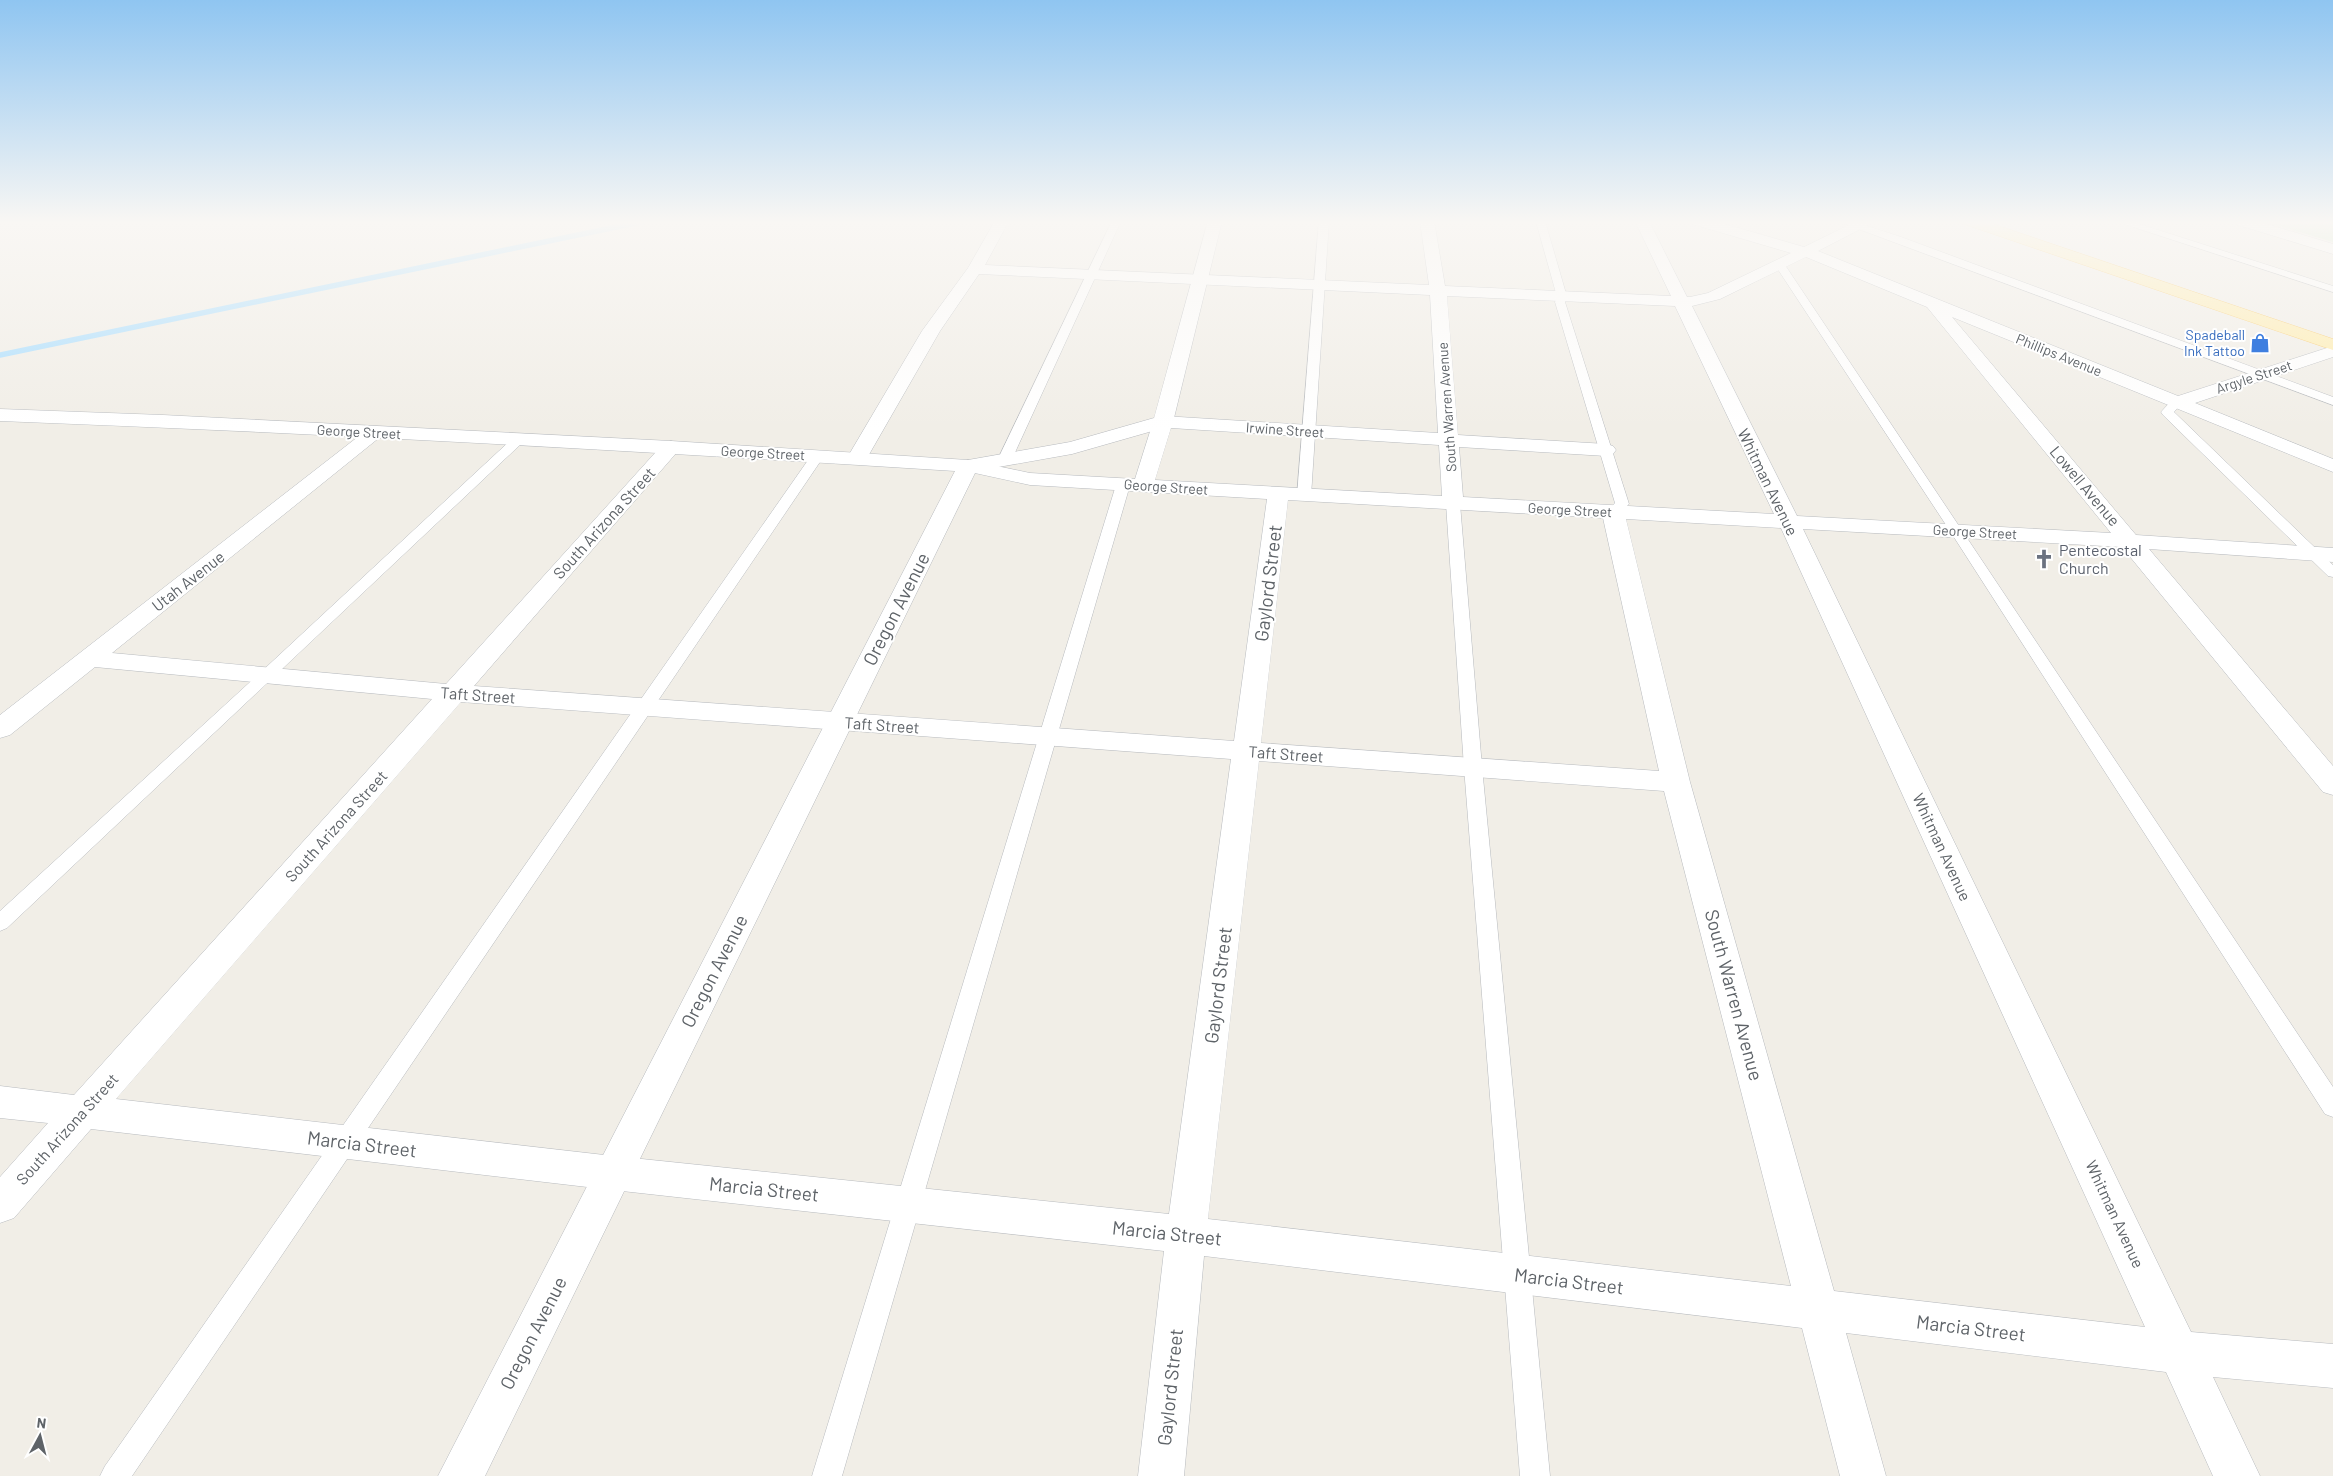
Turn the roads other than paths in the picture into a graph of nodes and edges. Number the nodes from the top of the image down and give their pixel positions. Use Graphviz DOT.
graph roads {
  1 [pos="960,290"];
  2 [pos="1085,290"];
  3 [pos="1195,290"];
  4 [pos="1320,290"];
  5 [pos="1412,290"];
  6 [pos="1560,290"];
  7 [pos="1674,290"];
  8 [pos="1727,290"];
  9 [pos="1797,290"];
  10 [pos="1898,290"];
  11 [pos="2038,290"];
  12 [pos="2171,290"];
  13 [pos="2197,290"];
  14 [pos="1438,291"];
  15 [pos="1562,297"];
  16 [pos="1680,302"];
  17 [pos="1932,304"];
  18 [pos="2333,336"];
  19 [pos="2333,345"];
  20 [pos="2333,352"];
  21 [pos="2261,374"];
  22 [pos="2333,401"];
  23 [pos="2176,403"];
  24 [pos="0,415"];
  25 [pos="1162,422"];
  26 [pos="1308,432"];
  27 [pos="375,433"];
  28 [pos="518,440"];
  29 [pos="1449,441"];
  30 [pos="671,447"];
  31 [pos="1606,450"];
  32 [pos="818,456"];
  33 [pos="857,458"];
  34 [pos="1005,459"];
  35 [pos="968,466"];
  36 [pos="2333,466"];
  37 [pos="1133,485"];
  38 [pos="1291,495"];
  39 [pos="1453,504"];
  40 [pos="1613,512"];
  41 [pos="1788,520"];
  42 [pos="1957,530"];
  43 [pos="2130,540"];
  44 [pos="2323,555"];
  45 [pos="2333,573"];
  46 [pos="89,659"];
  47 [pos="267,676"];
  48 [pos="453,693"];
  49 [pos="645,707"];
  50 [pos="840,721"];
  51 [pos="0,729"];
  52 [pos="1047,737"];
  53 [pos="1248,751"];
  54 [pos="1473,767"];
  55 [pos="1676,782"];
  56 [pos="2333,785"];
  57 [pos="0,923"];
  58 [pos="0,1102"];
  59 [pos="2333,1107"];
  60 [pos="82,1112"];
  61 [pos="345,1142"];
  62 [pos="613,1173"];
  63 [pos="0,1204"];
  64 [pos="909,1205"];
  65 [pos="1186,1235"];
  66 [pos="1518,1275"];
  67 [pos="1820,1310"];
  68 [pos="2180,1352"];
  69 [pos="2333,1366"];
  70 [pos="115,1476"];
  71 [pos="461,1476"];
  72 [pos="827,1476"];
  73 [pos="1161,1476"];
  74 [pos="1536,1476"];
  75 [pos="1863,1476"];
  76 [pos="2237,1476"];
  1 -- 33 [label="street"];
  2 -- 34 [label="lane"];
  3 -- 25 [label="street"];
  4 -- 26 [label="lane"];
  5 -- 14 [label="street"];
  6 -- 15 [label="lane"];
  7 -- 16 [label="street, Whitman Avenue"];
  8 -- 16 [label="street"];
  9 -- 42 [label="lane"];
  10 -- 17 [label="street, Phillips Avenue"];
  11 -- 21 [label="lane"];
  12 -- 19 [label="main road"];
  13 -- 18 [label="main road"];
  14 -- 15 [label="street"];
  14 -- 29 [label="street, South Warren Avenue"];
  15 -- 16 [label="street"];
  15 -- 31 [label="lane"];
  16 -- 41 [label="street, Whitman Avenue"];
  17 -- 23 [label="street, Phillips Avenue"];
  17 -- 43 [label="street, Lowell Avenue"];
  20 -- 21 [label="street, Argyle Street"];
  21 -- 22 [label="lane"];
  21 -- 23 [label="street, Argyle Street"];
  23 -- 36 [label="street, Phillips Avenue"];
  23 -- 44 [label="lane"];
  24 -- 27 [label="street, George Street"];
  25 -- 26 [label="street, Irwine Street"];
  25 -- 34 [label="street, Irwine Street"];
  25 -- 37 [label="street"];
  26 -- 29 [label="street, Irwine Street"];
  26 -- 38 [label="lane"];
  27 -- 28 [label="street, George Street"];
  27 -- 46 [label="street, Utah Avenue"];
  28 -- 30 [label="street, George Street"];
  28 -- 47 [label="lane"];
  29 -- 31 [label="street, Irwine Street"];
  29 -- 39 [label="street, South Warren Avenue"];
  30 -- 32 [label="street, George Street"];
  30 -- 48 [label="street, South Arizona Street"];
  31 -- 40 [label="lane"];
  32 -- 33 [label="street, George Street"];
  32 -- 49 [label="lane"];
  33 -- 35 [label="street, George Street"];
  34 -- 35 [label="street, Irwine Street"];
  35 -- 37 [label="street, George Street"];
  35 -- 50 [label="street, Oregon Avenue"];
  37 -- 38 [label="street, George Street"];
  37 -- 52 [label="lane"];
  38 -- 39 [label="street, George Street"];
  38 -- 53 [label="street, Gaylord Street"];
  39 -- 40 [label="street, George Street"];
  39 -- 54 [label="lane"];
  40 -- 41 [label="street, George Street"];
  40 -- 55 [label="street, South Warren Avenue"];
  41 -- 42 [label="street, George Street"];
  41 -- 68 [label="street, Whitman Avenue"];
  42 -- 43 [label="street, George Street"];
  42 -- 59 [label="lane"];
  43 -- 44 [label="street, George Street"];
  43 -- 56 [label="street, Lowell Avenue"];
  44 -- 45 [label="lane"];
  46 -- 47 [label="street, Taft Street"];
  46 -- 51 [label="street, Utah Avenue"];
  47 -- 48 [label="street, Taft Street"];
  47 -- 57 [label="lane"];
  48 -- 49 [label="street, Taft Street"];
  48 -- 60 [label="street, South Arizona Street"];
  49 -- 50 [label="street, Taft Street"];
  49 -- 61 [label="lane"];
  50 -- 52 [label="street, Taft Street"];
  50 -- 62 [label="street, Oregon Avenue"];
  52 -- 53 [label="street, Taft Street"];
  52 -- 64 [label="lane"];
  53 -- 54 [label="street, Taft Street"];
  53 -- 65 [label="street, Gaylord Street"];
  54 -- 55 [label="street, Taft Street"];
  54 -- 66 [label="lane"];
  55 -- 67 [label="street, South Warren Avenue"];
  58 -- 60 [label="street, Marcia Street"];
  60 -- 61 [label="street, Marcia Street"];
  60 -- 63 [label="street, South Arizona Street"];
  61 -- 62 [label="street, Marcia Street"];
  61 -- 70 [label="lane"];
  62 -- 64 [label="street, Marcia Street"];
  62 -- 71 [label="street, Oregon Avenue"];
  64 -- 65 [label="street, Marcia Street"];
  64 -- 72 [label="lane"];
  65 -- 66 [label="street, Marcia Street"];
  65 -- 73 [label="street, Gaylord Street"];
  66 -- 67 [label="street, Marcia Street"];
  66 -- 74 [label="lane"];
  67 -- 68 [label="street, Marcia Street"];
  67 -- 75 [label="street, South Warren Avenue"];
  68 -- 69 [label="street, Marcia Street"];
  68 -- 76 [label="street, Whitman Avenue"];
}
